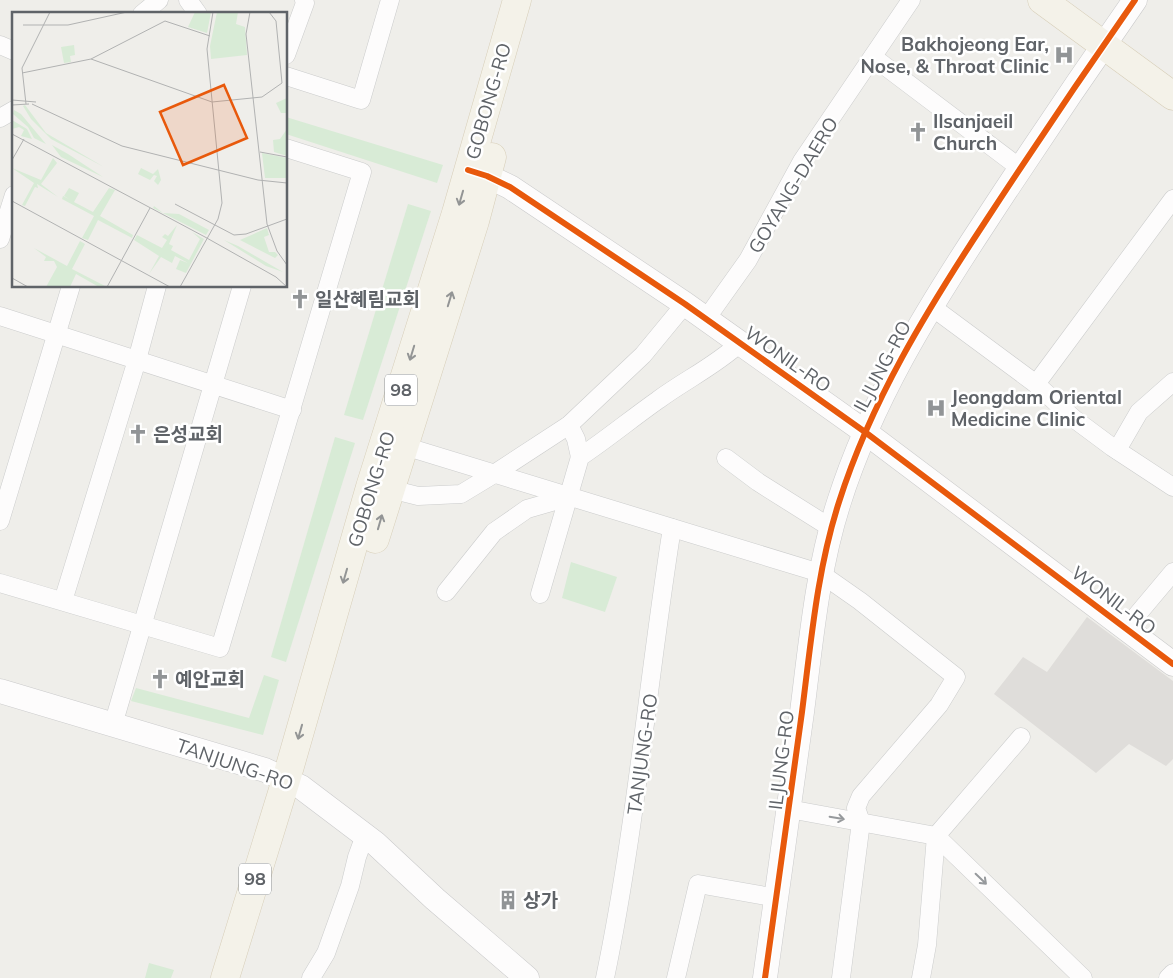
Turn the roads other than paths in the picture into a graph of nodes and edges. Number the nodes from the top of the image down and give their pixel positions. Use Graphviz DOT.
graph roads {
  1 [pos="159,0"];
  2 [pos="188,0"];
  3 [pos="304,0"];
  4 [pos="390,0"];
  5 [pos="518,0"];
  6 [pos="530,0"];
  7 [pos="911,0"];
  8 [pos="1042,0"];
  9 [pos="1071,0"];
  10 [pos="1135,0"];
  11 [pos="144,12"];
  12 [pos="197,12"];
  13 [pos="1109,39"];
  14 [pos="0,45"];
  15 [pos="12,50"];
  16 [pos="288,50"];
  17 [pos="874,57"];
  18 [pos="288,77"];
  19 [pos="1173,77"];
  20 [pos="1173,96"];
  21 [pos="12,111"];
  22 [pos="0,118"];
  23 [pos="288,149"];
  24 [pos="1020,168"];
  25 [pos="478,173"];
  26 [pos="1173,199"];
  27 [pos="12,201"];
  28 [pos="0,239"];
  29 [pos="70,288"];
  30 [pos="156,288"];
  31 [pos="241,288"];
  32 [pos="685,304"];
  33 [pos="932,307"];
  34 [pos="0,316"];
  35 [pos="706,319"];
  36 [pos="57,335"];
  37 [pos="740,343"];
  38 [pos="136,360"];
  39 [pos="1173,382"];
  40 [pos="1036,384"];
  41 [pos="214,385"];
  42 [pos="292,410"];
  43 [pos="569,425"];
  44 [pos="865,432"];
  45 [pos="404,446"];
  46 [pos="1117,450"];
  47 [pos="580,457"];
  48 [pos="726,458"];
  49 [pos="494,474"];
  50 [pos="1173,487"];
  51 [pos="390,489"];
  52 [pos="569,497"];
  53 [pos="0,521"];
  54 [pos="672,528"];
  55 [pos="831,528"];
  56 [pos="1173,572"];
  57 [pos="820,573"];
  58 [pos="0,582"];
  59 [pos="446,592"];
  60 [pos="540,594"];
  61 [pos="63,601"];
  62 [pos="143,626"];
  63 [pos="1126,628"];
  64 [pos="1173,664"];
  65 [pos="0,691"];
  66 [pos="113,725"];
  67 [pos="1022,737"];
  68 [pos="294,784"];
  69 [pos="789,809"];
  70 [pos="861,822"];
  71 [pos="365,835"];
  72 [pos="936,836"];
  73 [pos="776,898"];
  74 [pos="1173,973"];
  75 [pos="224,978"];
  76 [pos="242,978"];
  77 [pos="311,978"];
  78 [pos="527,978"];
  79 [pos="606,978"];
  80 [pos="676,978"];
  81 [pos="765,978"];
  82 [pos="841,978"];
  83 [pos="921,978"];
  84 [pos="1082,978"];
  85 [pos="1168,978"];
  1 -- 11 [label="street"];
  2 -- 12 [label="street"];
  3 -- 16 [label="street"];
  4 -- 18 [label="street"];
  5 -- 25 [label="main road, GOBONG-RO / 98"];
  6 -- 25 [label="main road, GOBONG-RO / 98"];
  7 -- 17 [label="street, GOYANG-DAERO"];
  8 -- 13 [label="main road"];
  9 -- 13 [label="main road"];
  10 -- 13 [label="street, ILJUNG-RO"];
  13 -- 19 [label="main road"];
  13 -- 20 [label="main road"];
  13 -- 24 [label="street, ILJUNG-RO"];
  14 -- 15 [label="street"];
  17 -- 24 [label="street"];
  17 -- 35 [label="street, GOYANG-DAERO"];
  21 -- 22 [label="street"];
  23 -- 42 [label="street"];
  24 -- 33 [label="street, ILJUNG-RO"];
  25 -- 32 [label="street, WONIL-RO"];
  45 -- 25 [label="main road, GOBONG-RO / 98, one-way"];
  25 -- 68 [label="main road, GOBONG-RO / 98, one-way"];
  26 -- 40 [label="street"];
  27 -- 28 [label="street"];
  29 -- 36 [label="street"];
  30 -- 38 [label="street"];
  31 -- 41 [label="street"];
  32 -- 35 [label="street, WONIL-RO"];
  32 -- 43 [label="street"];
  33 -- 40 [label="street"];
  33 -- 44 [label="street, ILJUNG-RO"];
  34 -- 36 [label="street"];
  35 -- 37 [label="street, WONIL-RO"];
  36 -- 38 [label="street"];
  36 -- 53 [label="street"];
  37 -- 44 [label="street, WONIL-RO"];
  37 -- 47 [label="street"];
  38 -- 41 [label="street"];
  38 -- 61 [label="street"];
  39 -- 46 [label="street"];
  40 -- 46 [label="street"];
  41 -- 42 [label="street"];
  41 -- 62 [label="street"];
  42 -- 62 [label="street"];
  43 -- 47 [label="street"];
  43 -- 49 [label="street"];
  44 -- 55 [label="street, ILJUNG-RO"];
  44 -- 63 [label="street, WONIL-RO"];
  45 -- 49 [label="street"];
  45 -- 51 [label="main road, GOBONG-RO / 98"];
  46 -- 50 [label="street"];
  47 -- 52 [label="street"];
  48 -- 55 [label="street"];
  49 -- 51 [label="street"];
  49 -- 52 [label="street"];
  68 -- 51 [label="main road, GOBONG-RO / 98, one-way"];
  52 -- 54 [label="street"];
  52 -- 59 [label="street"];
  52 -- 60 [label="street"];
  54 -- 57 [label="street"];
  54 -- 79 [label="street, TANJUNG-RO"];
  55 -- 57 [label="street, ILJUNG-RO"];
  56 -- 63 [label="street"];
  57 -- 69 [label="street, ILJUNG-RO"];
  57 -- 70 [label="street"];
  58 -- 61 [label="street"];
  61 -- 62 [label="street"];
  62 -- 66 [label="street"];
  63 -- 64 [label="street, WONIL-RO"];
  65 -- 66 [label="street, TANJUNG-RO"];
  66 -- 68 [label="street, TANJUNG-RO"];
  67 -- 72 [label="street"];
  68 -- 71 [label="street, TANJUNG-RO"];
  68 -- 75 [label="main road, GOBONG-RO / 98"];
  68 -- 76 [label="main road, GOBONG-RO / 98"];
  69 -- 70 [label="street, one-way"];
  69 -- 73 [label="street, ILJUNG-RO"];
  70 -- 72 [label="street"];
  70 -- 82 [label="street"];
  71 -- 77 [label="street"];
  71 -- 78 [label="street, TANJUNG-RO"];
  72 -- 83 [label="street"];
  72 -- 84 [label="street, one-way"];
  73 -- 80 [label="street"];
  73 -- 81 [label="street, ILJUNG-RO"];
  74 -- 85 [label="street"];
}
